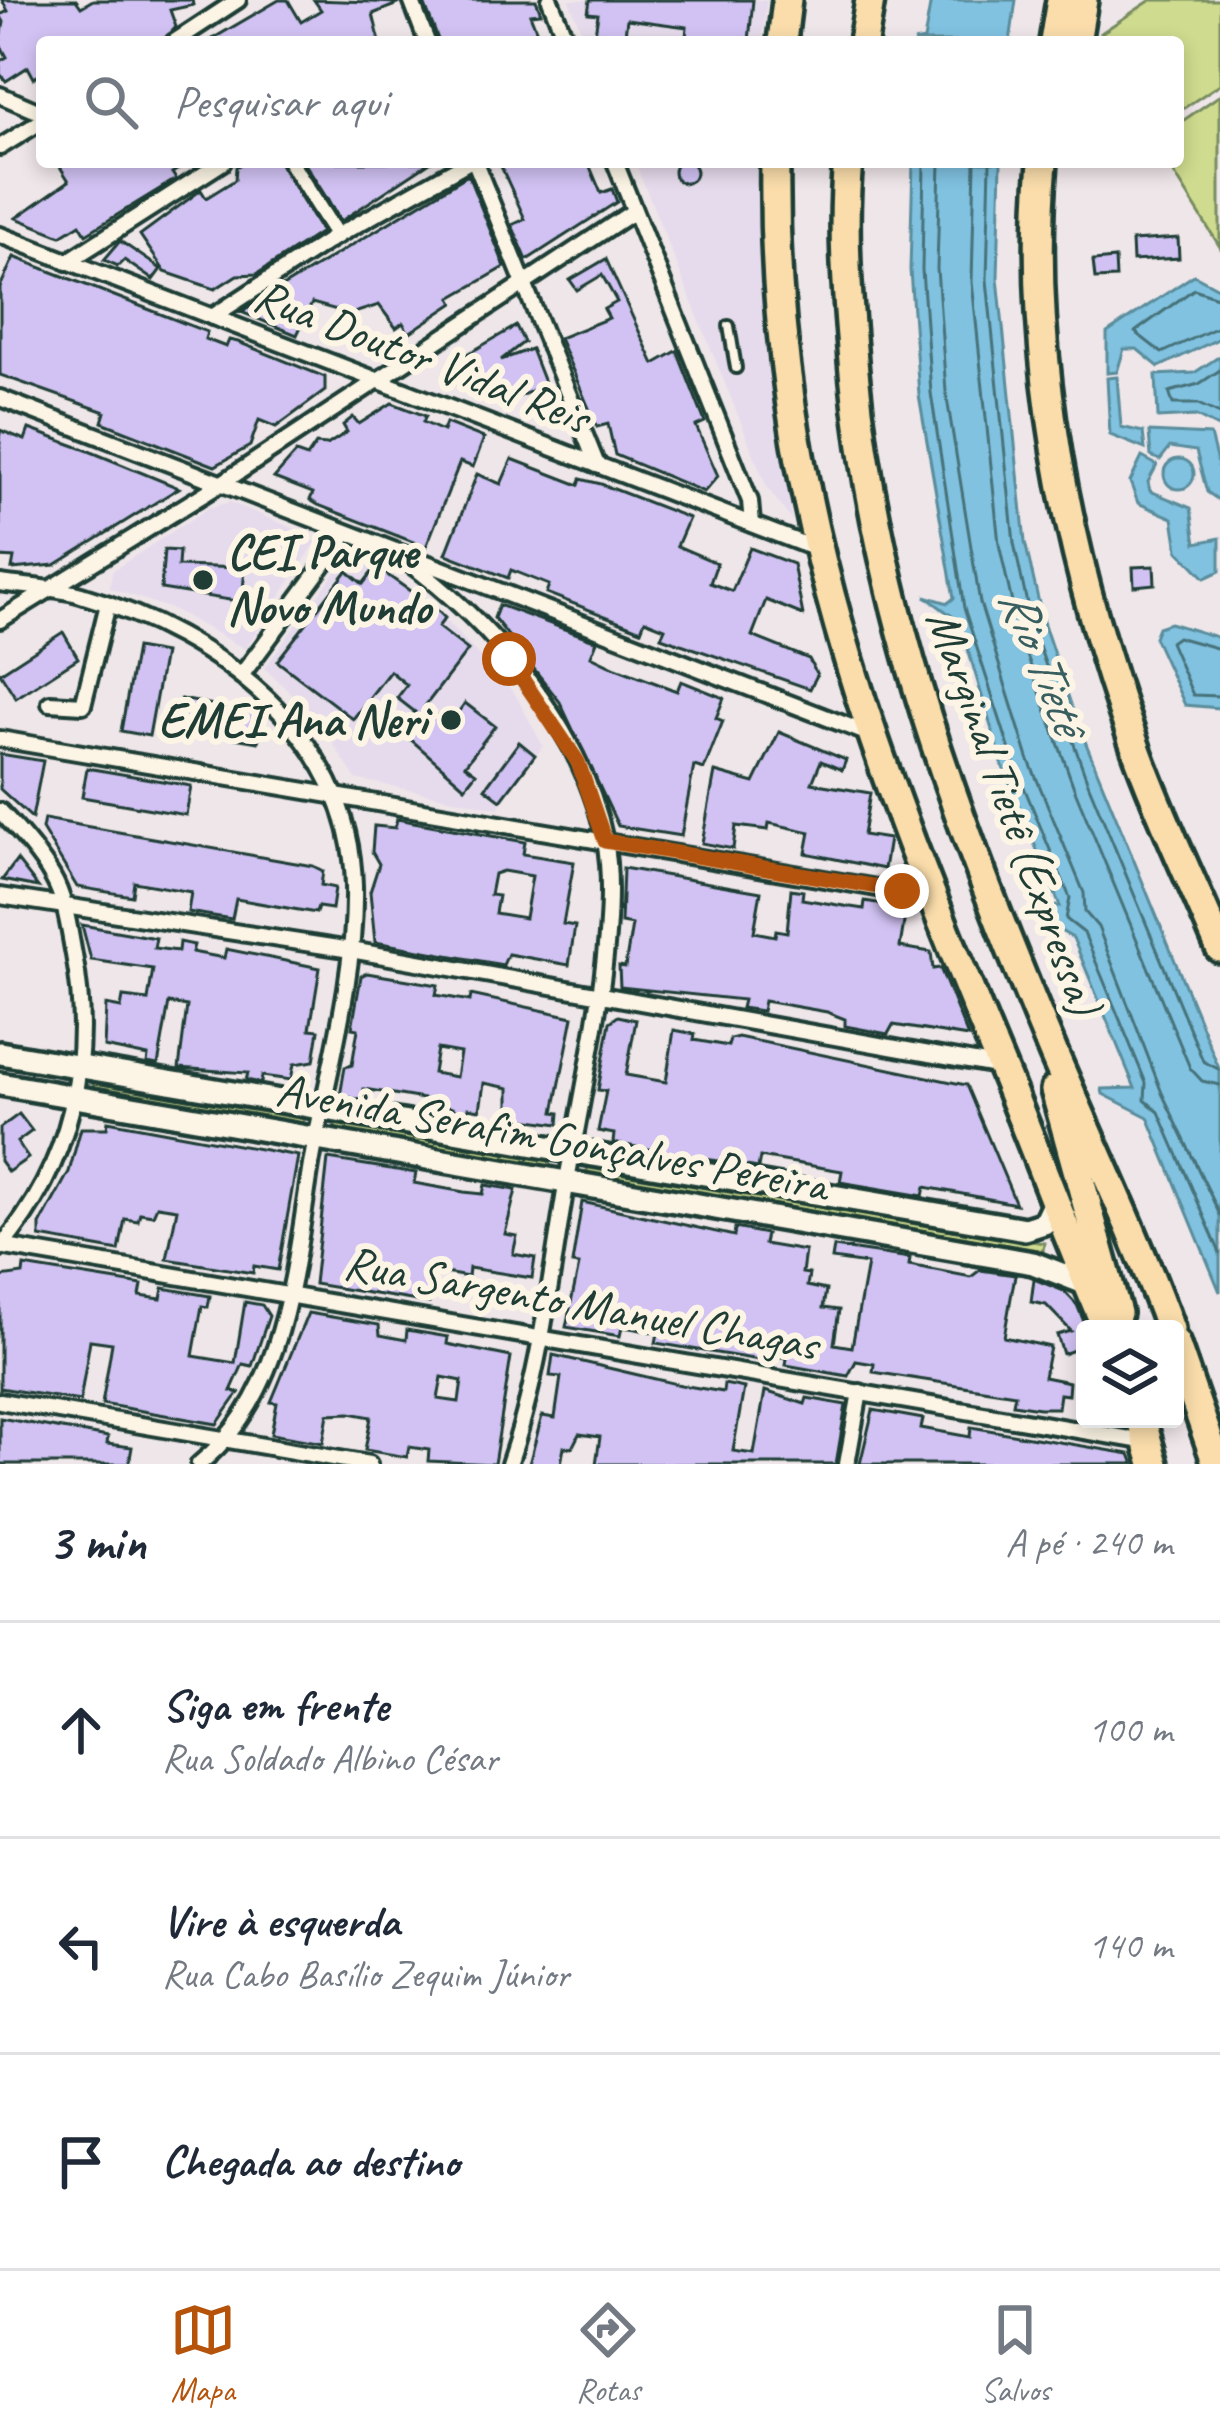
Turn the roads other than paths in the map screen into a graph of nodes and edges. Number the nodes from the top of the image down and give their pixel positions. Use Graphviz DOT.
graph roads {
  1 [pos="238,0"];
  2 [pos="411,0"];
  3 [pos="550,0"];
  4 [pos="787,0"];
  5 [pos="853,0"];
  6 [pos="870,0"];
  7 [pos="1061,0"];
  8 [pos="1083,0"];
  9 [pos="183,36"];
  10 [pos="423,36"];
  11 [pos="565,36"];
  12 [pos="783,36"];
  13 [pos="849,36"];
  14 [pos="864,36"];
  15 [pos="1055,36"];
  16 [pos="1077,36"];
  17 [pos="0,95"];
  18 [pos="36,114"];
  19 [pos="36,121"];
  20 [pos="0,147"];
  21 [pos="201,168"];
  22 [pos="294,168"];
  23 [pos="460,168"];
  24 [pos="474,168"];
  25 [pos="617,168"];
  26 [pos="776,168"];
  27 [pos="848,168"];
  28 [pos="1044,168"];
  29 [pos="634,212"];
  30 [pos="0,235"];
  31 [pos="337,236"];
  32 [pos="67,262"];
  33 [pos="523,283"];
  34 [pos="212,316"];
  35 [pos="730,326"];
  36 [pos="736,368"];
  37 [pos="376,379"];
  38 [pos="0,398"];
  39 [pos="597,465"];
  40 [pos="222,483"];
  41 [pos="752,524"];
  42 [pos="346,534"];
  43 [pos="816,549"];
  44 [pos="401,556"];
  45 [pos="0,583"];
  46 [pos="50,588"];
  47 [pos="108,604"];
  48 [pos="0,620"];
  49 [pos="243,673"];
  50 [pos="50,703"];
  51 [pos="869,734"];
  52 [pos="0,739"];
  53 [pos="335,794"];
  54 [pos="0,811"];
  55 [pos="605,841"];
  56 [pos="0,896"];
  57 [pos="930,897"];
  58 [pos="65,907"];
  59 [pos="1220,948"];
  60 [pos="351,950"];
  61 [pos="598,996"];
  62 [pos="1052,1050"];
  63 [pos="0,1053"];
  64 [pos="80,1066"];
  65 [pos="1002,1067"];
  66 [pos="0,1084"];
  67 [pos="75,1097"];
  68 [pos="321,1108"];
  69 [pos="316,1139"];
  70 [pos="572,1153"];
  71 [pos="566,1183"];
  72 [pos="1055,1200"];
  73 [pos="1,1247"];
  74 [pos="1087,1284"];
  75 [pos="290,1292"];
  76 [pos="1102,1320"];
  77 [pos="1119,1320"];
  78 [pos="1166,1320"];
  79 [pos="541,1336"];
  80 [pos="1184,1369"];
  81 [pos="860,1392"];
  82 [pos="0,1401"];
  83 [pos="230,1439"];
  84 [pos="1148,1442"];
  85 [pos="199,1464"];
  86 [pos="368,1464"];
  87 [pos="509,1464"];
  88 [pos="848,1464"];
  89 [pos="1217,1464"];
  1 -- 9 [label="street"];
  2 -- 10 [label="street"];
  3 -- 11 [label="street"];
  4 -- 12 [label="highway"];
  5 -- 13 [label="highway"];
  6 -- 14 [label="highway"];
  7 -- 15 [label="highway"];
  8 -- 16 [label="highway"];
  17 -- 18 [label="street"];
  19 -- 20 [label="street"];
  21 -- 32 [label="street"];
  22 -- 31 [label="street"];
  23 -- 31 [label="street"];
  24 -- 33 [label="street"];
  25 -- 29 [label="street"];
  26 -- 43 [label="highway"];
  27 -- 62 [label="highway, Marginal Tietê (Expressa)"];
  28 -- 59 [label="highway"];
  29 -- 33 [label="street"];
  29 -- 41 [label="street"];
  30 -- 32 [label="street, Rua Doutor Vidal Reis"];
  31 -- 34 [label="street"];
  32 -- 34 [label="street, Rua Doutor Vidal Reis"];
  33 -- 37 [label="street"];
  33 -- 39 [label="street"];
  34 -- 37 [label="street, Rua Doutor Vidal Reis"];
  35 -- 36 [label="lane"];
  37 -- 39 [label="street, Rua Doutor Vidal Reis"];
  37 -- 40 [label="street"];
  38 -- 40 [label="street"];
  39 -- 41 [label="street, Rua Doutor Vidal Reis"];
  40 -- 42 [label="street"];
  40 -- 46 [label="street"];
  41 -- 43 [label="street, Rua Doutor Vidal Reis"];
  42 -- 44 [label="street"];
  42 -- 49 [label="street"];
  43 -- 51 [label="highway"];
  44 -- 51 [label="street"];
  44 -- 55 [label="street"];
  45 -- 46 [label="street"];
  46 -- 47 [label="street"];
  46 -- 48 [label="street"];
  47 -- 49 [label="street"];
  47 -- 50 [label="street"];
  49 -- 53 [label="street"];
  51 -- 57 [label="highway"];
  52 -- 53 [label="street"];
  53 -- 55 [label="street"];
  53 -- 60 [label="street"];
  54 -- 58 [label="street"];
  55 -- 57 [label="street"];
  55 -- 61 [label="street"];
  56 -- 58 [label="street"];
  57 -- 65 [label="highway"];
  58 -- 60 [label="street"];
  58 -- 64 [label="street"];
  60 -- 61 [label="street"];
  60 -- 68 [label="street"];
  61 -- 65 [label="street"];
  61 -- 70 [label="street"];
  62 -- 77 [label="highway"];
  62 -- 78 [label="highway, Marginal Tietê (Expressa)"];
  63 -- 64 [label="main road, Avenida Serafim Gonçalves Pereira"];
  64 -- 67 [label="street"];
  64 -- 68 [label="main road, Avenida Serafim Gonçalves Pereira"];
  65 -- 72 [label="highway"];
  66 -- 67 [label="main road, Avenida Serafim Gonçalves Pereira"];
  67 -- 69 [label="main road, Avenida Serafim Gonçalves Pereira"];
  67 -- 73 [label="street"];
  68 -- 69 [label="street"];
  68 -- 70 [label="main road, Avenida Serafim Gonçalves Pereira"];
  69 -- 71 [label="main road, Avenida Serafim Gonçalves Pereira"];
  69 -- 75 [label="street"];
  70 -- 71 [label="street"];
  70 -- 72 [label="main road, Avenida Serafim Gonçalves Pereira"];
  71 -- 74 [label="main road, Avenida Serafim Gonçalves Pereira"];
  71 -- 79 [label="street"];
  72 -- 74 [label="highway"];
  73 -- 75 [label="street, Rua Sargento Manuel Chagas"];
  74 -- 76 [label="highway"];
  75 -- 79 [label="street, Rua Sargento Manuel Chagas"];
  75 -- 83 [label="street"];
  79 -- 81 [label="street, Rua Sargento Manuel Chagas"];
  79 -- 87 [label="street"];
  80 -- 89 [label="highway"];
  81 -- 84 [label="street, Rua Sargento Manuel Chagas"];
  81 -- 88 [label="street"];
  82 -- 83 [label="street"];
  83 -- 85 [label="street"];
  83 -- 86 [label="street"];
}
